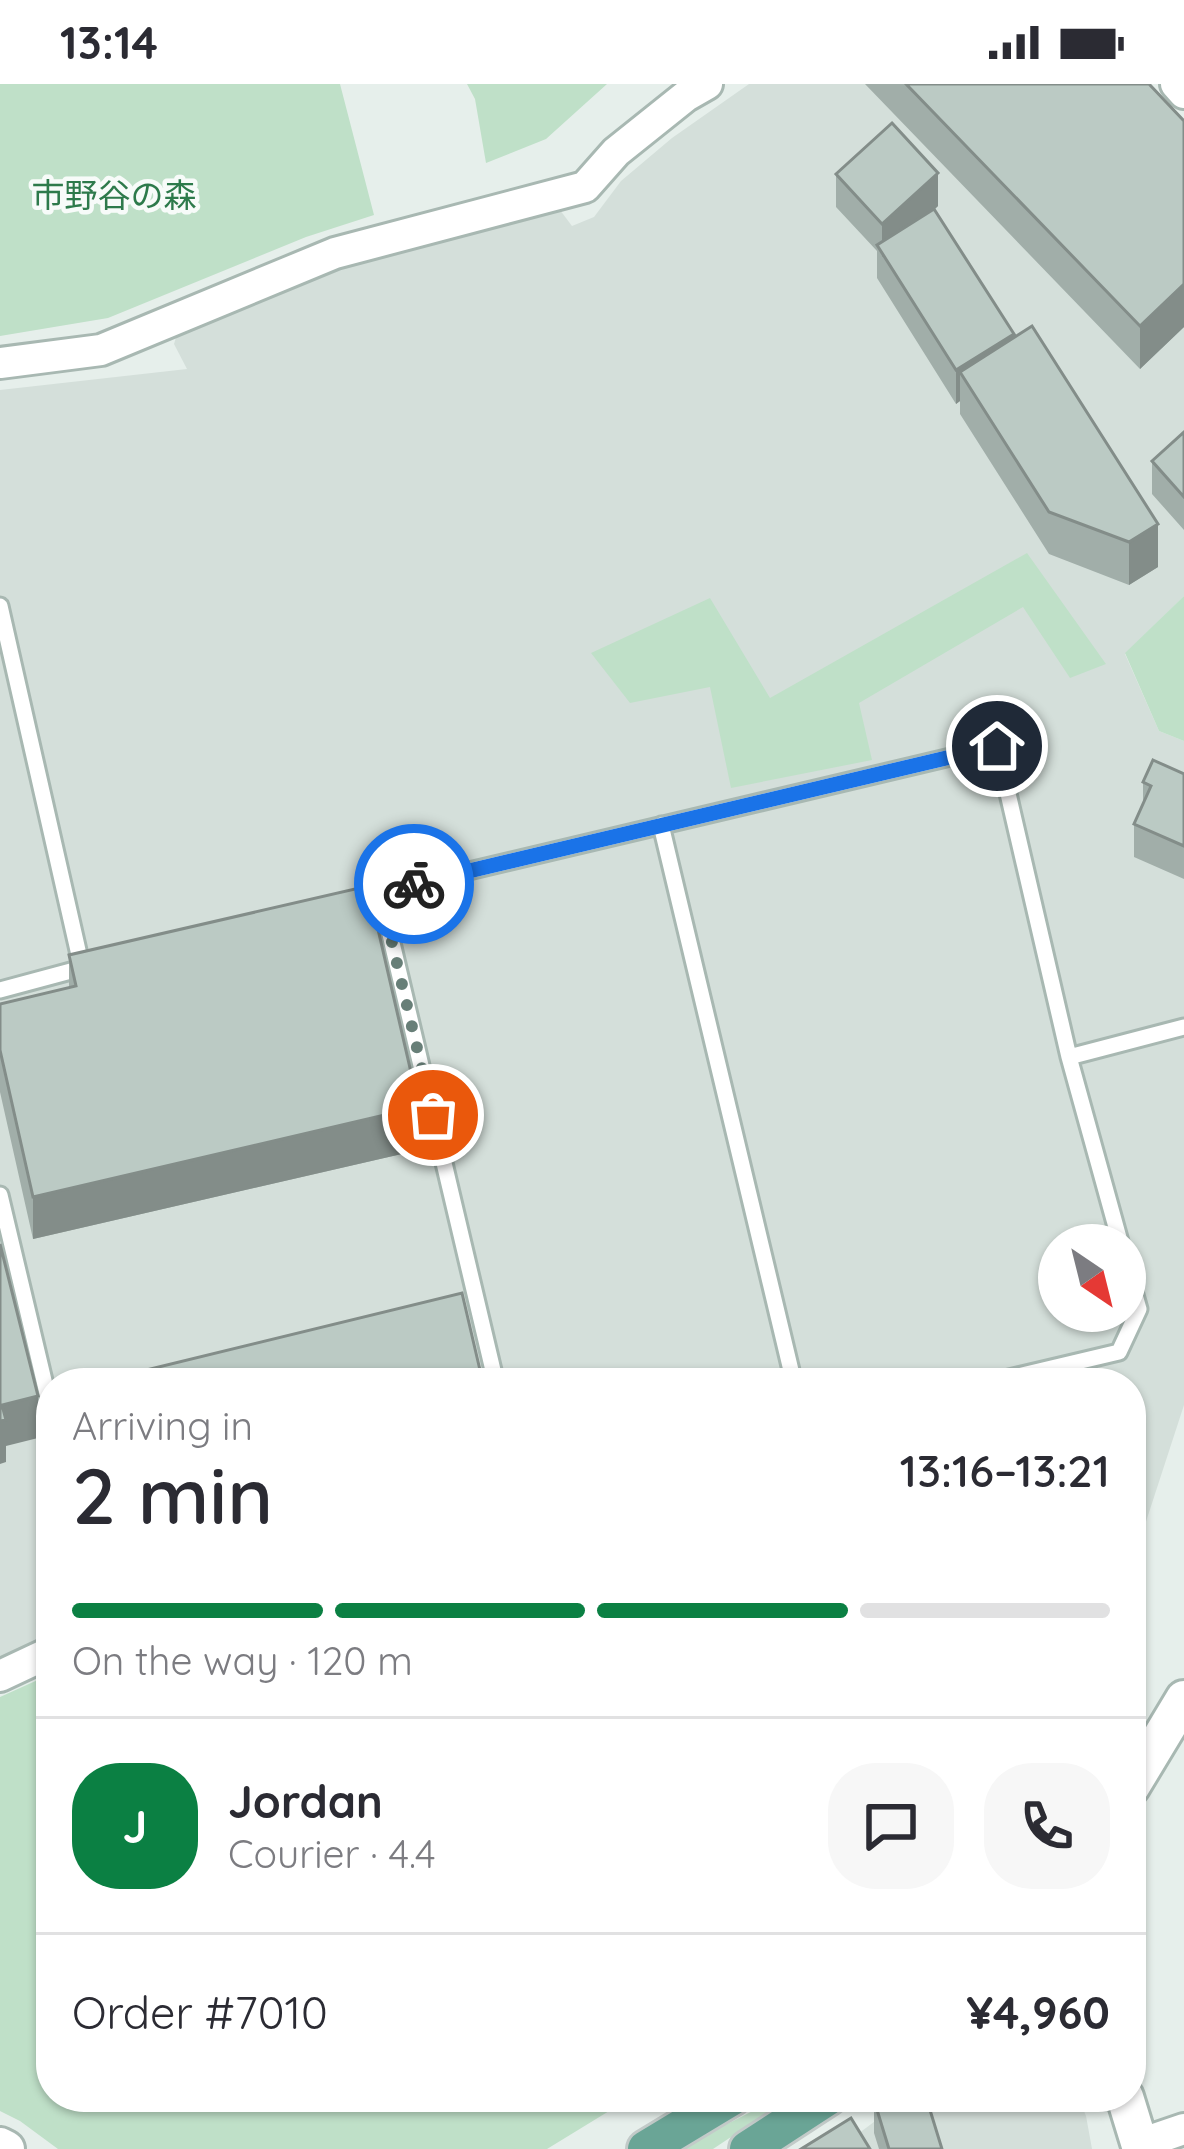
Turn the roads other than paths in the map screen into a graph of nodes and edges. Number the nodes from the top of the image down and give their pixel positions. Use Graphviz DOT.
graph roads {
  1 [pos="707,84"];
  2 [pos="1176,84"];
  3 [pos="1184,93"];
  4 [pos="0,363"];
  5 [pos="0,606"];
  6 [pos="661,825"];
  7 [pos="0,990"];
  8 [pos="1184,1027"];
  9 [pos="1070,1057"];
  10 [pos="0,1195"];
  11 [pos="1115,1224"];
  12 [pos="1128,1332"];
  13 [pos="41,1368"];
  14 [pos="492,1368"];
  15 [pos="790,1368"];
  16 [pos="1051,1368"];
  17 [pos="36,1659"];
  18 [pos="0,1676"];
  19 [pos="1184,1684"];
  20 [pos="1184,1699"];
  21 [pos="1146,1731"];
  22 [pos="1146,1761"];
  23 [pos="705,2112"];
  24 [pos="805,2112"];
  25 [pos="1130,2112"];
  26 [pos="1184,2129"];
  27 [pos="1141,2146"];
  28 [pos="646,2149"];
  29 [pos="748,2149"];
  1 -- 4 [label="street"];
  2 -- 3 [label="street"];
  5 -- 7 [label="lane"];
  6 -- 9 [label="lane"];
  6 -- 14 [label="lane"];
  6 -- 15 [label="lane"];
  8 -- 9 [label="lane"];
  9 -- 11 [label="lane"];
  10 -- 13 [label="lane"];
  12 -- 16 [label="lane"];
  17 -- 18 [label="street"];
  19 -- 21 [label="street"];
  20 -- 22 [label="street"];
  23 -- 28 [label="main road"];
  24 -- 29 [label="main road"];
  25 -- 27 [label="street"];
  26 -- 27 [label="street"];
}
